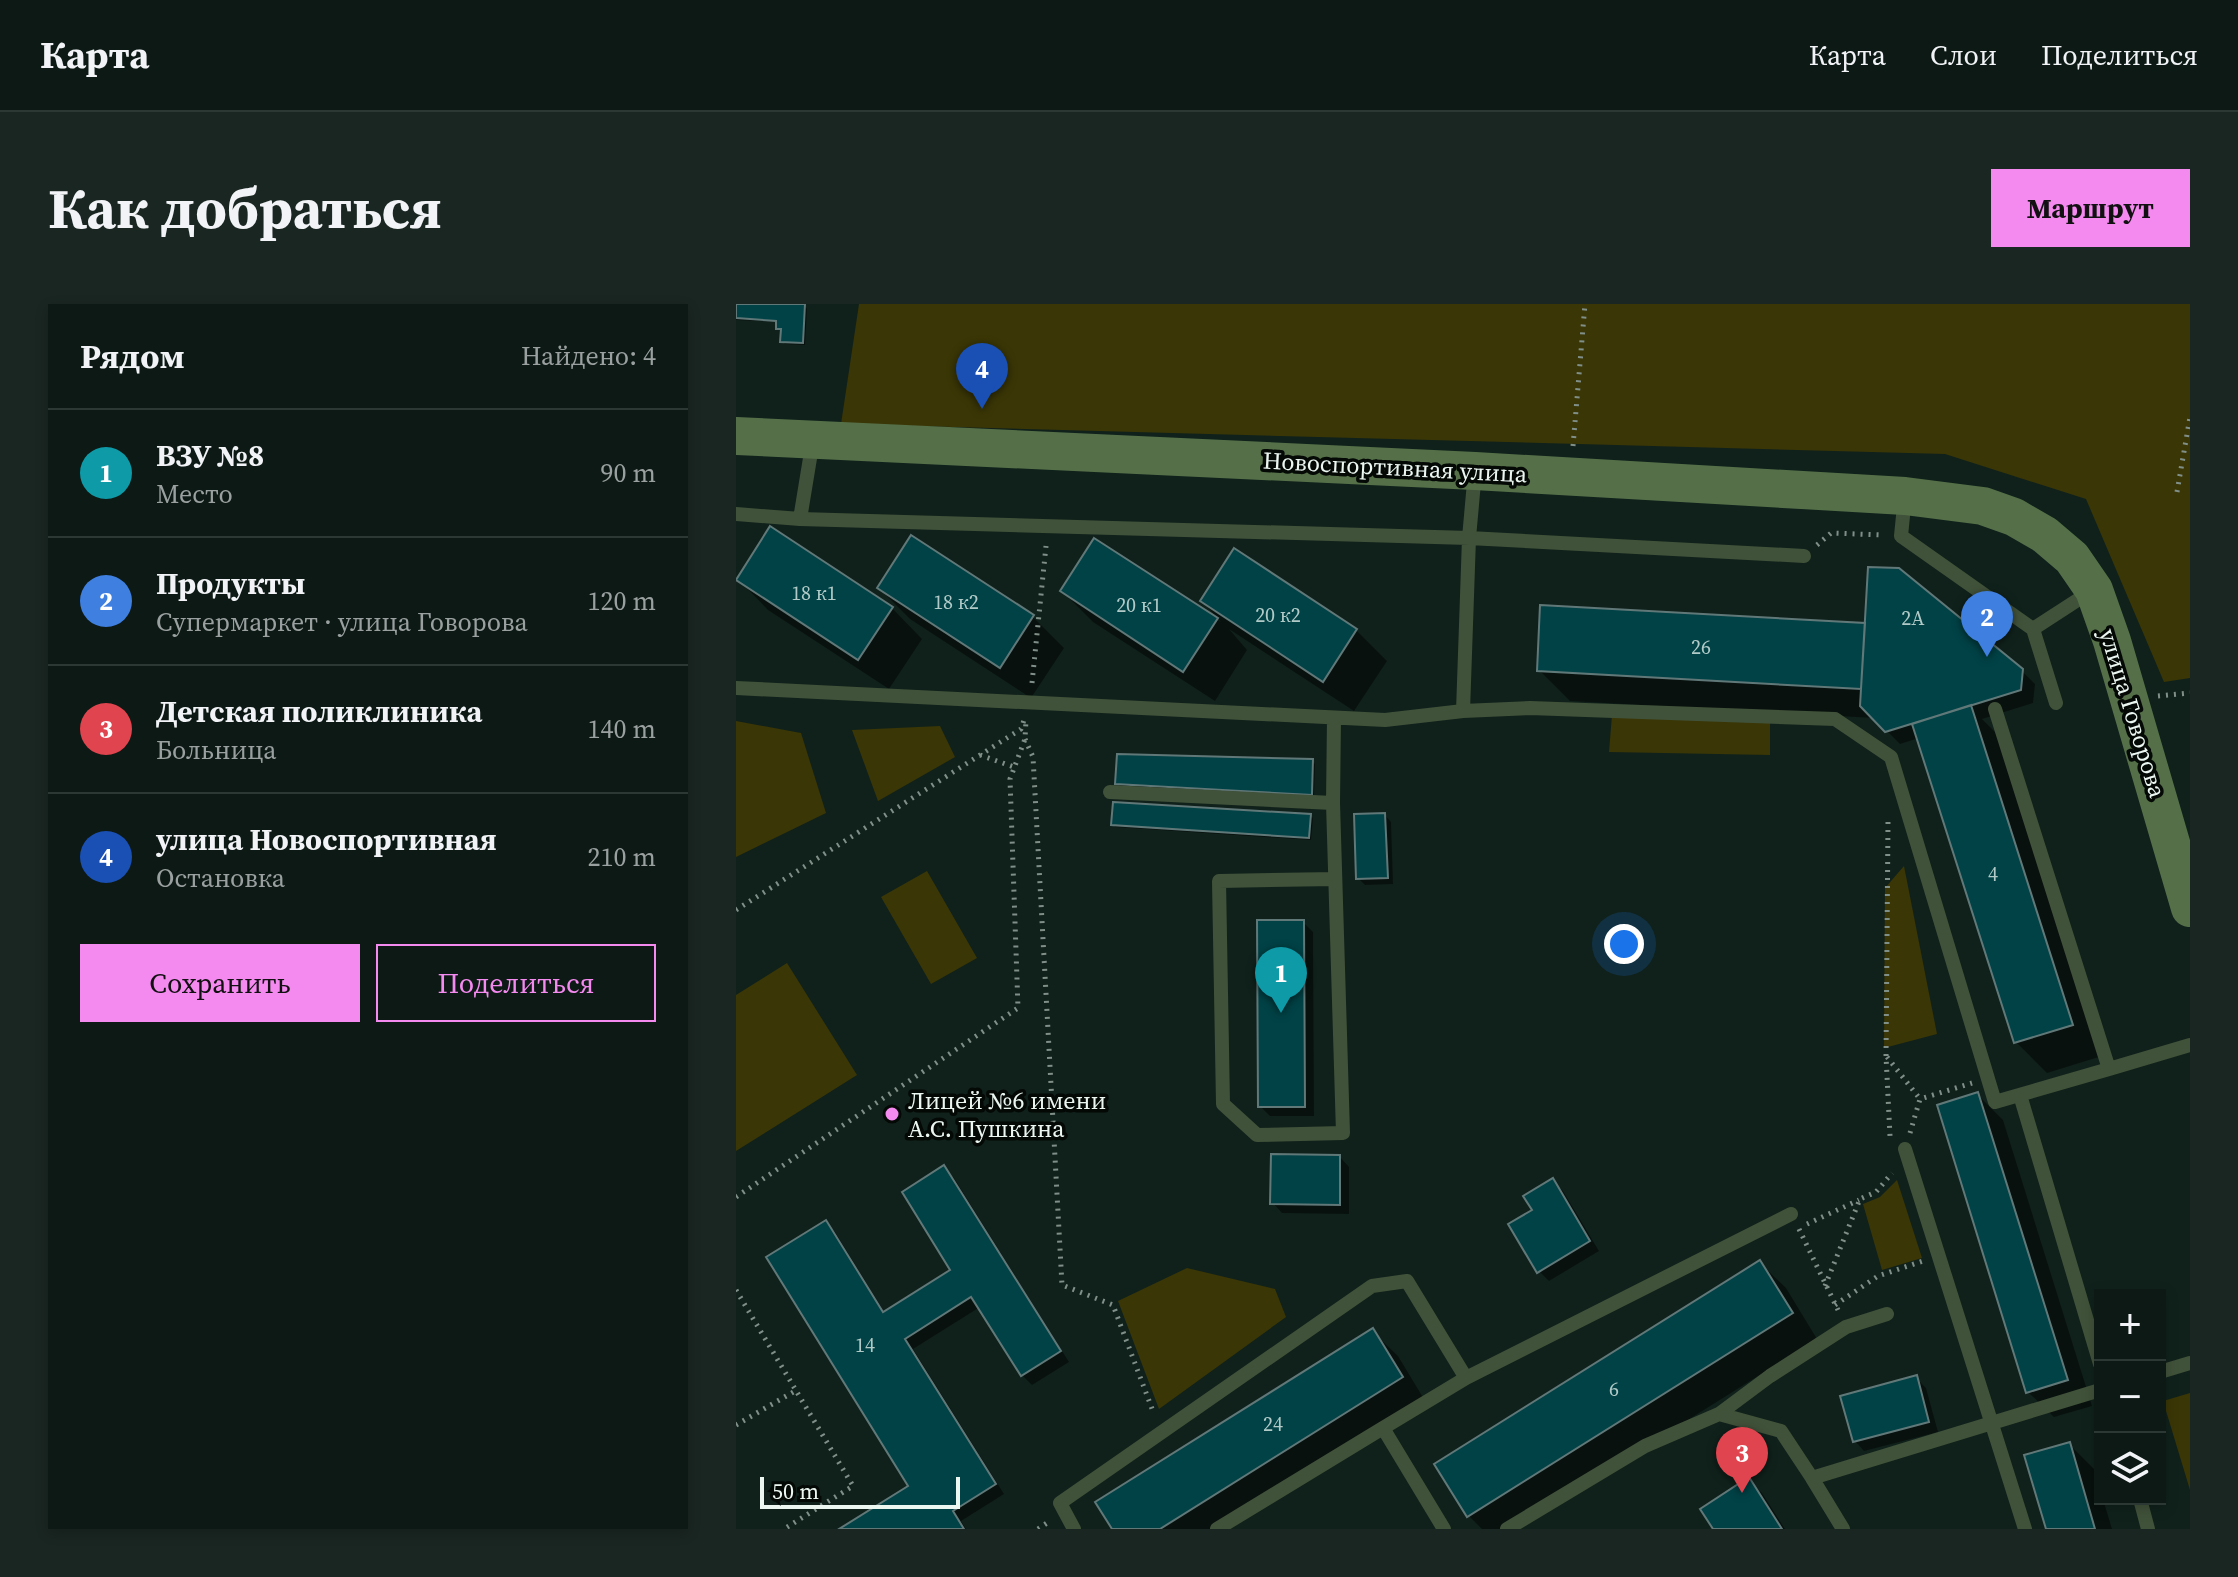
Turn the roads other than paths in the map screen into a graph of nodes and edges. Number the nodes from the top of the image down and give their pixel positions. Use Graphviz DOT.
graph roads {
  1 [pos="736,436"];
  2 [pos="813,439"];
  3 [pos="1475,471"];
  4 [pos="1905,496"];
  5 [pos="736,514"];
  6 [pos="800,519"];
  7 [pos="2045,535"];
  8 [pos="1469,538"];
  9 [pos="1804,556"];
  10 [pos="2094,590"];
  11 [pos="2033,629"];
  12 [pos="736,688"];
  13 [pos="2056,703"];
  14 [pos="1995,709"];
  15 [pos="1463,711"];
  16 [pos="1334,718"];
  17 [pos="1110,792"];
  18 [pos="1333,803"];
  19 [pos="1335,879"];
  20 [pos="2190,908"];
  21 [pos="2190,1045"];
  22 [pos="2109,1069"];
  23 [pos="2020,1095"];
  24 [pos="1905,1149"];
  25 [pos="1791,1214"];
  26 [pos="1887,1314"];
  27 [pos="2099,1361"];
  28 [pos="2190,1363"];
  29 [pos="2166,1370"];
  30 [pos="1466,1378"];
  31 [pos="2094,1392"];
  32 [pos="1719,1414"];
  33 [pos="1991,1423"];
  34 [pos="1383,1428"];
  35 [pos="1812,1478"];
  36 [pos="2142,1505"];
  37 [pos="1074,1529"];
  38 [pos="1217,1529"];
  39 [pos="1444,1529"];
  40 [pos="1507,1529"];
  41 [pos="1843,1529"];
  42 [pos="2025,1529"];
  43 [pos="2148,1529"];
  1 -- 2 [label="main road, Новоспортивная улица"];
  2 -- 3 [label="main road, Новоспортивная улица"];
  2 -- 6 [label="lane"];
  3 -- 4 [label="main road, Новоспортивная улица"];
  3 -- 8 [label="lane"];
  4 -- 7 [label="main road, Новоспортивная улица"];
  4 -- 11 [label="lane"];
  5 -- 6 [label="lane"];
  6 -- 8 [label="lane"];
  7 -- 10 [label="main road, улица Говорова"];
  8 -- 9 [label="lane"];
  8 -- 15 [label="lane"];
  10 -- 11 [label="lane"];
  10 -- 20 [label="main road, улица Говорова"];
  11 -- 13 [label="lane"];
  12 -- 16 [label="lane"];
  14 -- 22 [label="lane"];
  15 -- 16 [label="lane"];
  15 -- 23 [label="lane"];
  16 -- 18 [label="lane"];
  17 -- 18 [label="lane"];
  18 -- 19 [label="lane"];
  19 -- 19 [label="lane"];
  21 -- 22 [label="lane"];
  22 -- 23 [label="lane"];
  23 -- 27 [label="lane"];
  24 -- 33 [label="lane"];
  25 -- 30 [label="lane"];
  26 -- 32 [label="lane"];
  28 -- 29 [label="lane"];
  30 -- 34 [label="lane"];
  30 -- 37 [label="lane"];
  31 -- 33 [label="lane"];
  32 -- 35 [label="lane"];
  32 -- 40 [label="lane"];
  33 -- 35 [label="lane"];
  33 -- 42 [label="lane"];
  34 -- 38 [label="lane"];
  34 -- 39 [label="lane"];
  35 -- 41 [label="lane"];
  36 -- 43 [label="lane"];
}
